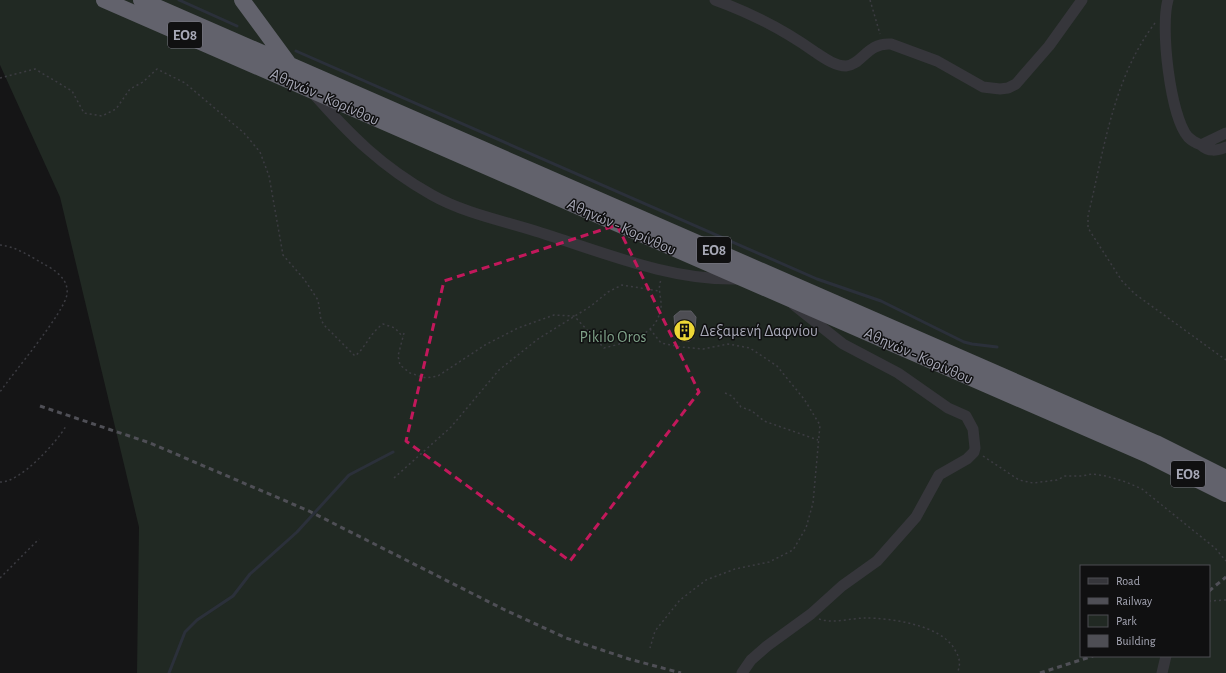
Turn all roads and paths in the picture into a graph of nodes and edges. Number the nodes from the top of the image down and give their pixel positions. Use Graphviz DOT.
graph roads {
  1 [pos="104,0"];
  2 [pos="141,0"];
  3 [pos="242,0"];
  4 [pos="715,0"];
  5 [pos="870,0"];
  6 [pos="1082,0"];
  7 [pos="1168,0"];
  8 [pos="1166,11"];
  9 [pos="883,43"];
  10 [pos="289,64"];
  11 [pos="0,78"];
  12 [pos="310,90"];
  13 [pos="1226,133"];
  14 [pos="1201,145"];
  15 [pos="1226,147"];
  16 [pos="0,245"];
  17 [pos="664,271"];
  18 [pos="743,279"];
  19 [pos="659,291"];
  20 [pos="787,298"];
  21 [pos="574,316"];
  22 [pos="650,329"];
  23 [pos="404,333"];
  24 [pos="403,337"];
  25 [pos="1226,360"];
  26 [pos="0,392"];
  27 [pos="725,393"];
  28 [pos="66,426"];
  29 [pos="818,440"];
  30 [pos="974,452"];
  31 [pos="394,478"];
  32 [pos="1226,478"];
  33 [pos="0,482"];
  34 [pos="1226,494"];
  35 [pos="39,538"];
  36 [pos="1226,561"];
  37 [pos="0,578"];
  38 [pos="1226,600"];
  39 [pos="1210,601"];
  40 [pos="811,614"];
  41 [pos="650,648"];
  42 [pos="1166,657"];
  43 [pos="742,673"];
  44 [pos="957,673"];
  45 [pos="1162,673"];
  1 -- 12 [label="highway, Αθηνών - Κορίνθου / ΕΟ8"];
  2 -- 10 [label="highway, Αθηνών - Κορίνθου / ΕΟ8"];
  3 -- 10 [label="highway"];
  4 -- 9 [label="street"];
  5 -- 9 [label="path"];
  6 -- 9 [label="street"];
  7 -- 8 [label="street"];
  8 -- 14 [label="street"];
  8 -- 25 [label="path"];
  10 -- 32 [label="highway, Αθηνών - Κορίνθου / ΕΟ8"];
  11 -- 24 [label="path"];
  12 -- 17 [label="street"];
  12 -- 18 [label="highway, Αθηνών - Κορίνθου / ΕΟ8"];
  13 -- 14 [label="street"];
  14 -- 15 [label="street"];
  16 -- 26 [label="path"];
  17 -- 18 [label="street"];
  17 -- 19 [label="path"];
  18 -- 20 [label="highway, Αθηνών - Κορίνθου / ΕΟ8"];
  19 -- 21 [label="path"];
  19 -- 22 [label="path"];
  20 -- 30 [label="street"];
  20 -- 34 [label="highway, Αθηνών - Κορίνθου / ΕΟ8"];
  21 -- 22 [label="path"];
  21 -- 24 [label="path"];
  21 -- 31 [label="path"];
  22 -- 29 [label="path"];
  23 -- 24 [label="path"];
  27 -- 29 [label="path"];
  28 -- 33 [label="path"];
  29 -- 41 [label="path"];
  30 -- 36 [label="path"];
  30 -- 40 [label="street"];
  35 -- 37 [label="path"];
  38 -- 39 [label="path"];
  40 -- 43 [label="street"];
  40 -- 44 [label="path"];
  42 -- 45 [label="street"];
}
